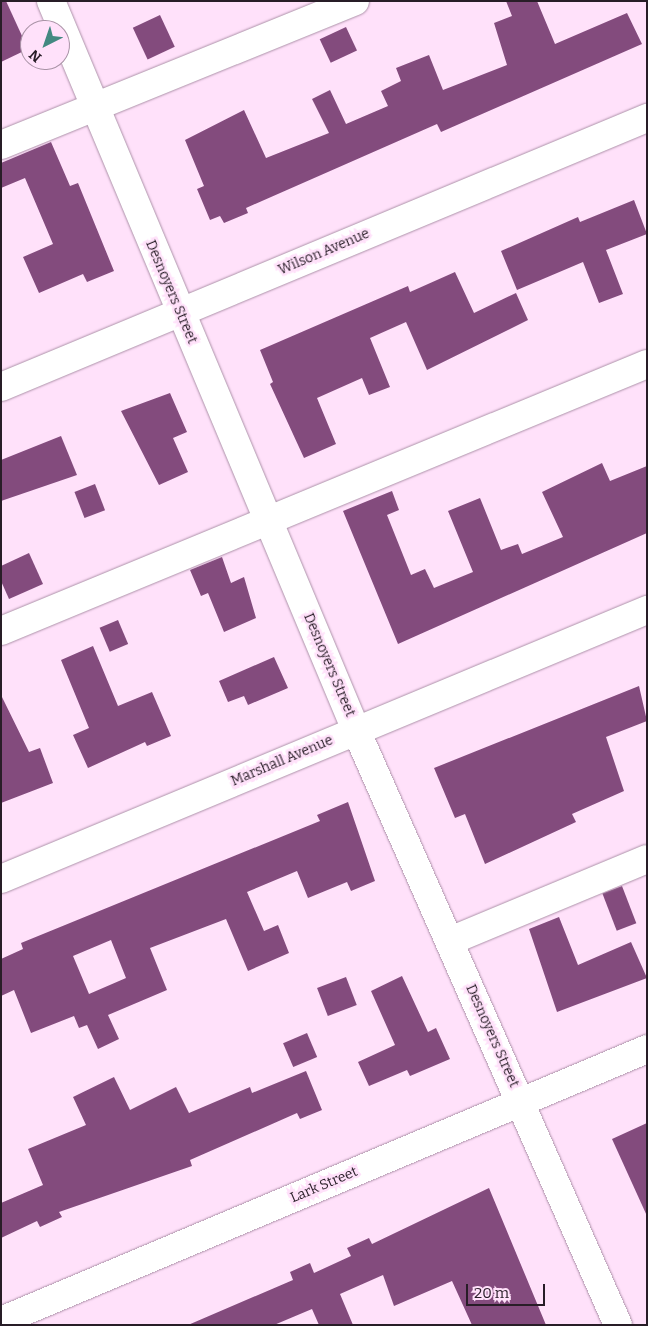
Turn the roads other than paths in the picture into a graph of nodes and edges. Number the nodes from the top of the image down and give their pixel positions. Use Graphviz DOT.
graph roads {
  1 [pos="51,1"];
  2 [pos="355,1"];
  3 [pos="94,106"];
  4 [pos="647,118"];
  5 [pos="1,146"];
  6 [pos="179,312"];
  7 [pos="647,364"];
  8 [pos="1,387"];
  9 [pos="268,521"];
  10 [pos="647,610"];
  11 [pos="1,631"];
  12 [pos="356,730"];
  13 [pos="647,859"];
  14 [pos="1,879"];
  15 [pos="450,941"];
  16 [pos="647,1049"];
  17 [pos="521,1101"];
  18 [pos="1,1322"];
  19 [pos="618,1325"];
  1 -- 3 [label="street, Desnoyers Street"];
  2 -- 3 [label="street"];
  3 -- 5 [label="street"];
  3 -- 6 [label="street, Desnoyers Street"];
  4 -- 6 [label="street, Wilson Avenue"];
  6 -- 8 [label="street, Wilson Avenue"];
  6 -- 9 [label="street, Desnoyers Street"];
  7 -- 9 [label="street"];
  9 -- 11 [label="street"];
  9 -- 12 [label="street, Desnoyers Street"];
  10 -- 12 [label="street, Marshall Avenue"];
  12 -- 14 [label="street, Marshall Avenue"];
  12 -- 15 [label="street, Desnoyers Street"];
  13 -- 15 [label="street"];
  15 -- 17 [label="street, Desnoyers Street"];
  16 -- 17 [label="street, Lark Street"];
  17 -- 18 [label="street, Lark Street"];
  17 -- 19 [label="street, Desnoyers Street"];
}
